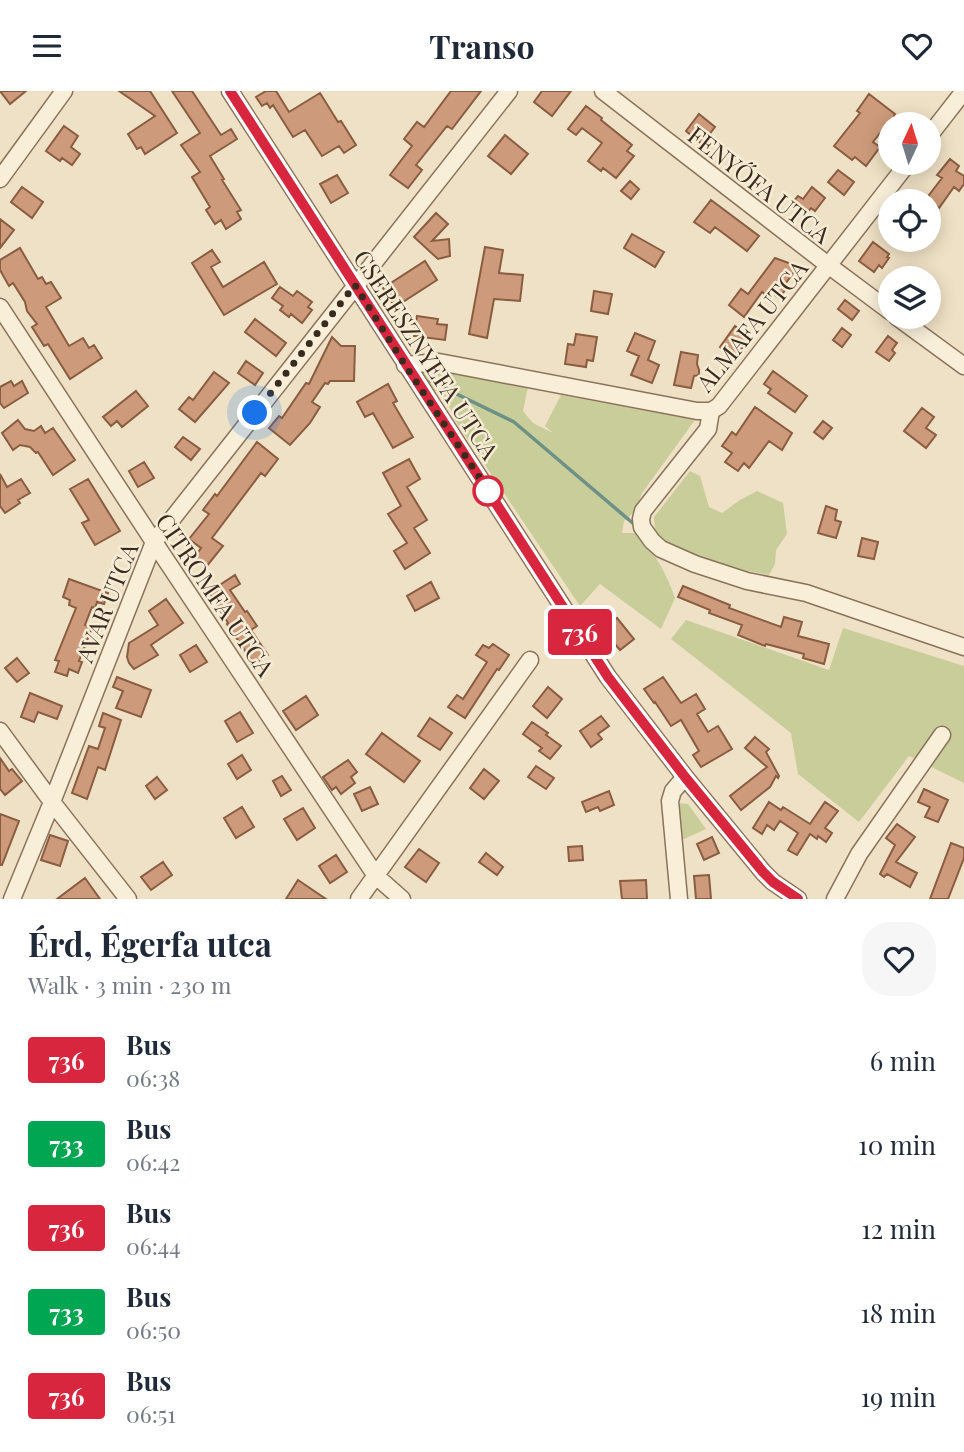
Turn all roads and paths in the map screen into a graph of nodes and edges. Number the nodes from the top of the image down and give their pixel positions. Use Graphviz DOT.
graph roads {
  1 [pos="63,91"];
  2 [pos="230,91"];
  3 [pos="509,91"];
  4 [pos="603,91"];
  5 [pos="964,91"];
  6 [pos="942,119"];
  7 [pos="899,175"];
  8 [pos="0,179"];
  9 [pos="828,265"];
  10 [pos="355,285"];
  11 [pos="878,302"];
  12 [pos="0,307"];
  13 [pos="913,329"];
  14 [pos="405,365"];
  15 [pos="964,366"];
  16 [pos="710,411"];
  17 [pos="154,542"];
  18 [pos="964,647"];
  19 [pos="530,660"];
  20 [pos="0,731"];
  21 [pos="942,735"];
  22 [pos="685,777"];
  23 [pos="52,802"];
  24 [pos="376,876"];
  25 [pos="12,899"];
  26 [pos="128,899"];
  27 [pos="359,899"];
  28 [pos="402,899"];
  29 [pos="680,899"];
  30 [pos="798,899"];
  31 [pos="835,899"];
  1 -- 8 [label="street"];
  2 -- 10 [label="street, CSERESZNYEFA UTCA"];
  3 -- 10 [label="street, AVAR UTCA"];
  4 -- 9 [label="street, FENYŐFA UTCA"];
  5 -- 6 [label="street"];
  7 -- 9 [label="street, ALMAFA UTCA"];
  9 -- 11 [label="street, FENYŐFA UTCA"];
  9 -- 16 [label="street, ALMAFA UTCA"];
  10 -- 14 [label="street, CSERESZNYEFA UTCA"];
  10 -- 17 [label="street, AVAR UTCA"];
  12 -- 17 [label="street, CITROMFA UTCA"];
  13 -- 15 [label="street"];
  14 -- 16 [label="street"];
  14 -- 22 [label="street, CSERESZNYEFA UTCA"];
  16 -- 18 [label="street, ALMAFA UTCA"];
  17 -- 23 [label="street, AVAR UTCA"];
  17 -- 24 [label="street, CITROMFA UTCA"];
  19 -- 24 [label="street"];
  20 -- 23 [label="street"];
  21 -- 31 [label="street"];
  22 -- 29 [label="street"];
  22 -- 30 [label="street, CSERESZNYEFA UTCA"];
  23 -- 25 [label="street, AVAR UTCA"];
  23 -- 26 [label="street"];
  24 -- 27 [label="street"];
  24 -- 28 [label="street, CITROMFA UTCA"];
}
